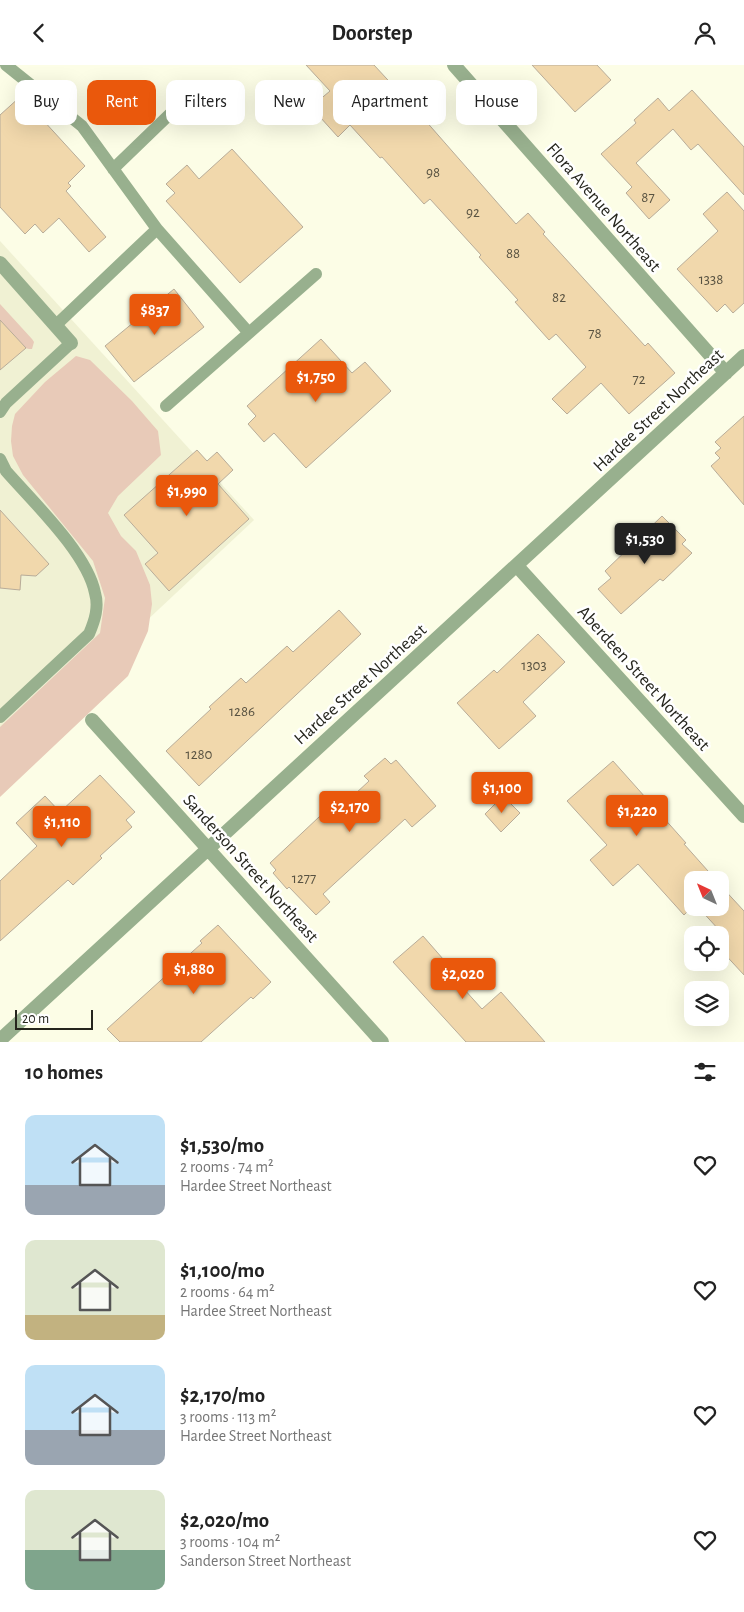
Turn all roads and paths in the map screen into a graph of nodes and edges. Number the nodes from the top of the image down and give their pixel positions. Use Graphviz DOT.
graph roads {
  1 [pos="6,65"];
  2 [pos="454,65"];
  3 [pos="166,118"];
  4 [pos="113,169"];
  5 [pos="157,229"];
  6 [pos="0,263"];
  7 [pos="316,274"];
  8 [pos="56,325"];
  9 [pos="248,333"];
  10 [pos="71,343"];
  11 [pos="744,356"];
  12 [pos="726,373"];
  13 [pos="166,406"];
  14 [pos="0,412"];
  15 [pos="0,459"];
  16 [pos="517,566"];
  17 [pos="0,717"];
  18 [pos="92,720"];
  19 [pos="744,816"];
  20 [pos="208,847"];
  21 [pos="0,1040"];
  22 [pos="382,1042"];
  1 -- 4 [label="lane"];
  2 -- 12 [label="street, Flora Avenue Northeast"];
  3 -- 4 [label="lane"];
  4 -- 5 [label="lane"];
  5 -- 8 [label="lane"];
  5 -- 9 [label="lane"];
  6 -- 8 [label="street"];
  7 -- 9 [label="lane"];
  8 -- 10 [label="street"];
  9 -- 13 [label="lane"];
  10 -- 14 [label="lane"];
  11 -- 12 [label="street, Hardee Street Northeast"];
  12 -- 16 [label="street, Hardee Street Northeast"];
  15 -- 17 [label="lane"];
  16 -- 19 [label="street, Aberdeen Street Northeast"];
  16 -- 20 [label="street, Hardee Street Northeast"];
  18 -- 20 [label="street, Sanderson Street Northeast"];
  20 -- 21 [label="street, Hardee Street Northeast"];
  20 -- 22 [label="street, Sanderson Street Northeast"];
}
